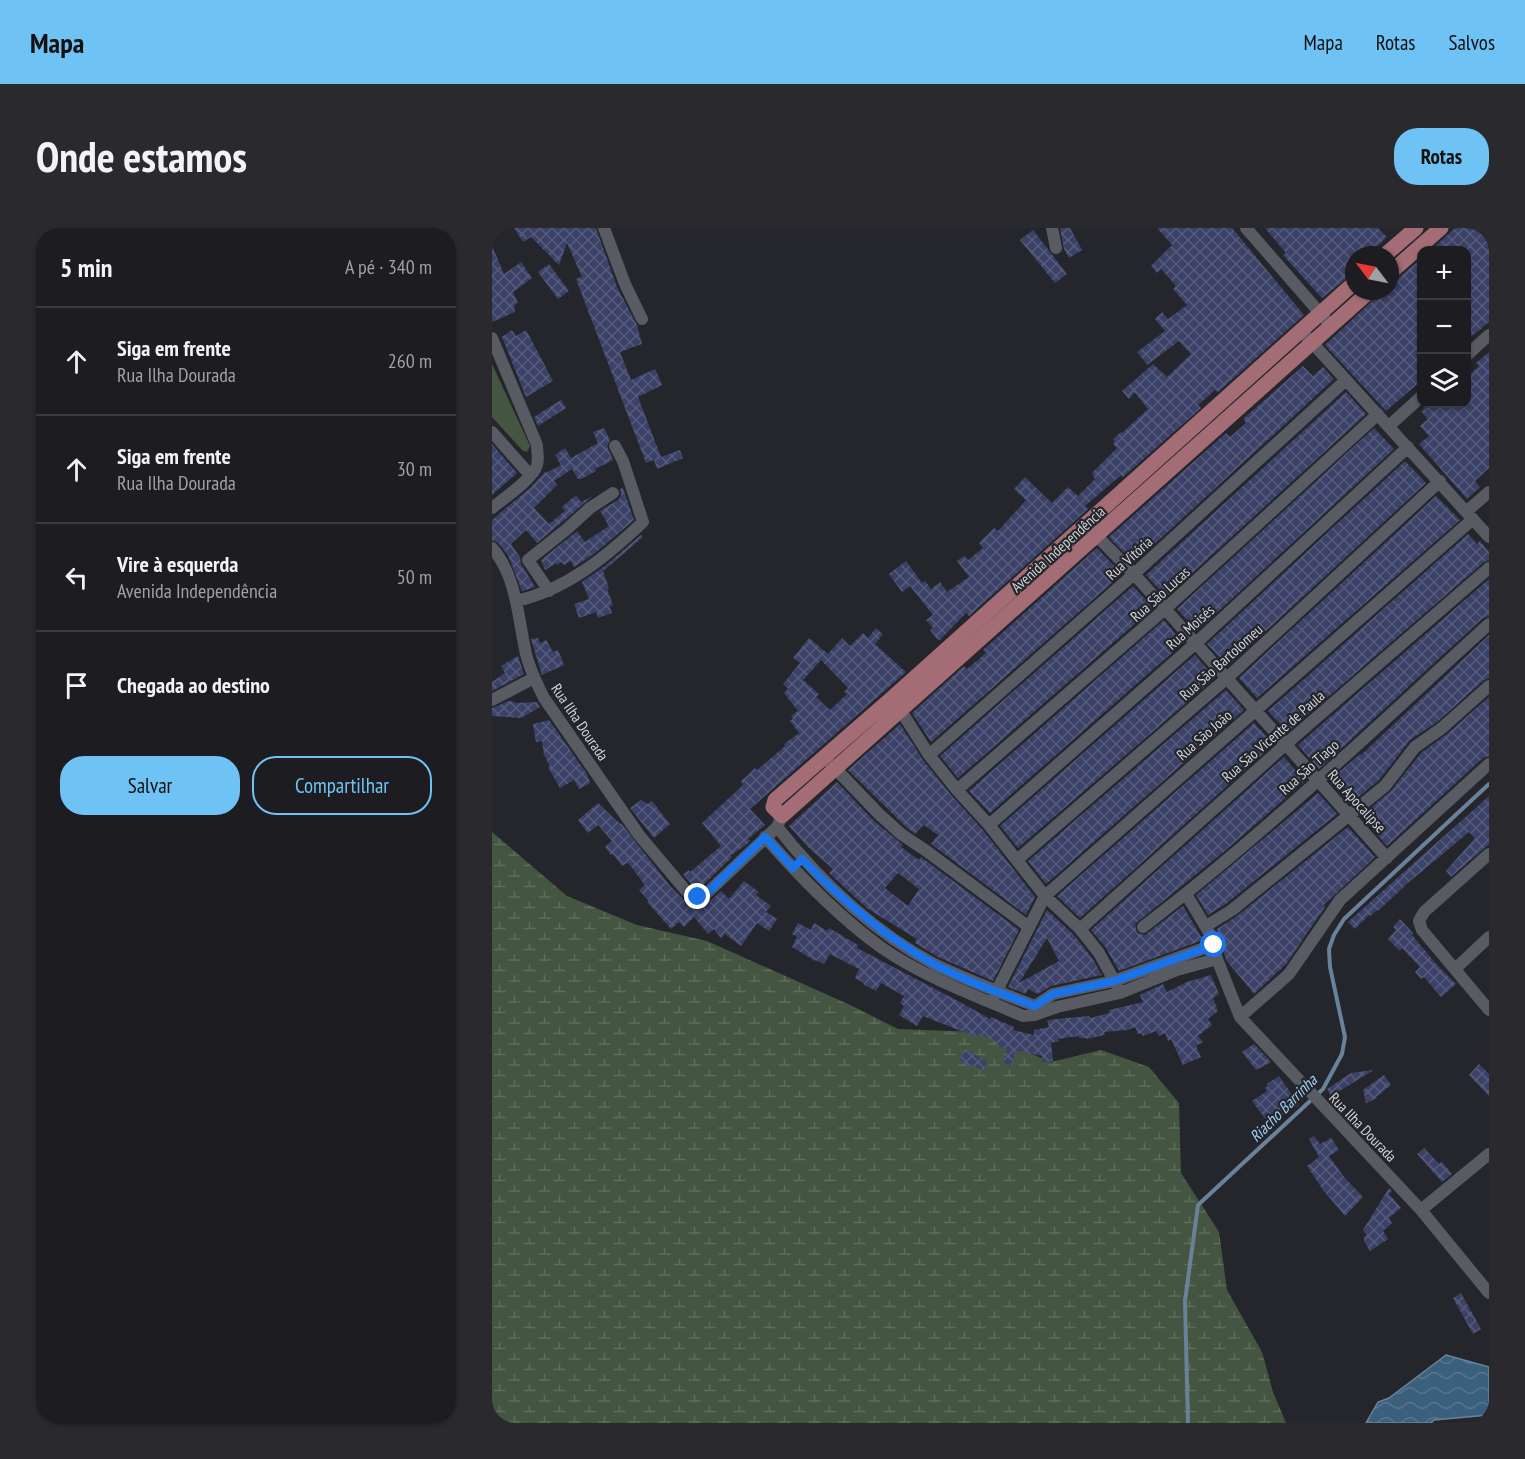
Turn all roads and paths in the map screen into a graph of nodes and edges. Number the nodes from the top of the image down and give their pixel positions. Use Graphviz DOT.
graph roads {
  1 [pos="604,228"];
  2 [pos="1052,228"];
  3 [pos="1246,228"];
  4 [pos="1416,228"];
  5 [pos="1441,228"];
  6 [pos="1395,246"];
  7 [pos="1056,248"];
  8 [pos="1399,265"];
  9 [pos="1345,291"];
  10 [pos="1360,300"];
  11 [pos="1320,313"];
  12 [pos="642,319"];
  13 [pos="1331,325"];
  14 [pos="1301,330"];
  15 [pos="1489,335"];
  16 [pos="1312,343"];
  17 [pos="493,345"];
  18 [pos="1469,354"];
  19 [pos="1346,380"];
  20 [pos="1417,401"];
  21 [pos="1378,414"];
  22 [pos="1195,425"];
  23 [pos="1389,426"];
  24 [pos="492,432"];
  25 [pos="1207,437"];
  26 [pos="615,446"];
  27 [pos="1408,447"];
  28 [pos="533,472"];
  29 [pos="1440,481"];
  30 [pos="1489,492"];
  31 [pos="613,493"];
  32 [pos="492,508"];
  33 [pos="1470,515"];
  34 [pos="1086,525"];
  35 [pos="1098,536"];
  36 [pos="1489,537"];
  37 [pos="492,548"];
  38 [pos="1489,568"];
  39 [pos="1134,574"];
  40 [pos="549,591"];
  41 [pos="516,602"];
  42 [pos="1166,609"];
  43 [pos="990,621"];
  44 [pos="1489,624"];
  45 [pos="1196,643"];
  46 [pos="534,678"];
  47 [pos="1227,678"];
  48 [pos="1489,686"];
  49 [pos="492,700"];
  50 [pos="897,704"];
  51 [pos="1256,710"];
  52 [pos="1286,744"];
  53 [pos="929,755"];
  54 [pos="830,763"];
  55 [pos="1489,764"];
  56 [pos="1318,780"];
  57 [pos="957,790"];
  58 [pos="1349,816"];
  59 [pos="779,821"];
  60 [pos="989,825"];
  61 [pos="765,837"];
  62 [pos="1489,854"];
  63 [pos="1387,858"];
  64 [pos="802,859"];
  65 [pos="1017,860"];
  66 [pos="793,868"];
  67 [pos="1186,894"];
  68 [pos="1045,896"];
  69 [pos="1206,926"];
  70 [pos="1029,927"];
  71 [pos="1143,927"];
  72 [pos="1080,929"];
  73 [pos="890,936"];
  74 [pos="1489,937"];
  75 [pos="1214,945"];
  76 [pos="883,948"];
  77 [pos="1217,959"];
  78 [pos="1455,969"];
  79 [pos="1117,987"];
  80 [pos="1053,994"];
  81 [pos="993,997"];
  82 [pos="1053,1008"];
  83 [pos="1489,1010"];
  84 [pos="1240,1017"];
  85 [pos="1489,1154"];
  86 [pos="1421,1210"];
  87 [pos="1489,1293"];
  1 -- 12 [label="street"];
  2 -- 7 [label="street"];
  3 -- 11 [label="street"];
  4 -- 6 [label="main road"];
  5 -- 8 [label="main road"];
  9 -- 11 [label="main road, Avenida Independência"];
  10 -- 13 [label="main road, Avenida Independência"];
  11 -- 13 [label="street"];
  11 -- 14 [label="main road, Avenida Independência"];
  13 -- 16 [label="main road, Avenida Independência"];
  14 -- 16 [label="street"];
  14 -- 22 [label="main road, Avenida Independência"];
  15 -- 18 [label="street"];
  16 -- 19 [label="street"];
  16 -- 25 [label="main road, Avenida Independência"];
  17 -- 28 [label="street"];
  19 -- 21 [label="street"];
  19 -- 39 [label="street, Rua Vitória"];
  20 -- 23 [label="street"];
  21 -- 23 [label="street"];
  21 -- 42 [label="street, Rua São Lucas"];
  22 -- 25 [label="main road"];
  22 -- 34 [label="main road, Avenida Independência"];
  23 -- 27 [label="street"];
  24 -- 28 [label="street"];
  25 -- 35 [label="main road, Avenida Independência"];
  26 -- 40 [label="street"];
  27 -- 29 [label="street"];
  27 -- 45 [label="street, Rua Moisés"];
  28 -- 32 [label="street"];
  29 -- 33 [label="street"];
  29 -- 47 [label="street, Rua São Bartolomeu"];
  30 -- 33 [label="street, Rua São João"];
  31 -- 40 [label="street"];
  33 -- 36 [label="street"];
  33 -- 51 [label="street, Rua São João"];
  34 -- 35 [label="street, Rua Apocalipse"];
  34 -- 43 [label="main road, Avenida Independência"];
  35 -- 39 [label="street, Rua Apocalipse"];
  35 -- 43 [label="main road, Avenida Independência"];
  37 -- 41 [label="street, Rua Ilha Dourada"];
  38 -- 52 [label="street, Rua São Vicente de Paula"];
  39 -- 42 [label="street, Rua Apocalipse"];
  39 -- 53 [label="street, Rua Vitória"];
  40 -- 41 [label="street"];
  41 -- 46 [label="street, Rua Ilha Dourada"];
  42 -- 45 [label="street, Rua Apocalipse"];
  42 -- 57 [label="street, Rua São Lucas"];
  43 -- 50 [label="main road, Avenida Independência"];
  44 -- 56 [label="street, Rua São Tiago"];
  45 -- 47 [label="street, Rua Apocalipse"];
  45 -- 60 [label="street, Rua Moisés"];
  46 -- 49 [label="street"];
  46 -- 61 [label="street, Rua Ilha Dourada"];
  47 -- 51 [label="street, Rua Apocalipse"];
  47 -- 65 [label="street, Rua São Bartolomeu"];
  48 -- 58 [label="street"];
  50 -- 53 [label="street"];
  50 -- 54 [label="main road, Avenida Independência"];
  51 -- 52 [label="street, Rua Apocalipse"];
  51 -- 68 [label="street, Rua São João"];
  52 -- 56 [label="street, Rua Apocalipse"];
  52 -- 72 [label="street, Rua São Vicente de Paula"];
  53 -- 57 [label="street"];
  54 -- 59 [label="main road, Avenida Independência"];
  54 -- 70 [label="street"];
  55 -- 63 [label="street"];
  56 -- 58 [label="street, Rua Apocalipse"];
  56 -- 67 [label="street, Rua São Tiago"];
  57 -- 60 [label="street"];
  58 -- 63 [label="street, Rua Apocalipse"];
  58 -- 69 [label="street"];
  59 -- 61 [label="street"];
  59 -- 64 [label="street"];
  60 -- 65 [label="street"];
  61 -- 66 [label="street"];
  62 -- 78 [label="street"];
  63 -- 84 [label="street"];
  64 -- 66 [label="street"];
  64 -- 73 [label="street"];
  65 -- 68 [label="street"];
  66 -- 76 [label="street"];
  67 -- 69 [label="street, Rua Ilha Dourada"];
  67 -- 71 [label="street, Rua São Tiago"];
  68 -- 70 [label="street, Rua São João"];
  68 -- 72 [label="street"];
  69 -- 75 [label="street, Rua Ilha Dourada"];
  70 -- 81 [label="street, Rua São João"];
  72 -- 79 [label="street"];
  73 -- 76 [label="street"];
  73 -- 81 [label="street"];
  74 -- 78 [label="street"];
  75 -- 77 [label="street, Rua Ilha Dourada"];
  75 -- 79 [label="street"];
  76 -- 81 [label="street"];
  77 -- 79 [label="street"];
  77 -- 84 [label="street, Rua Ilha Dourada"];
  78 -- 83 [label="street"];
  79 -- 80 [label="street"];
  79 -- 82 [label="street"];
  80 -- 81 [label="street"];
  80 -- 82 [label="street"];
  81 -- 82 [label="street"];
  84 -- 86 [label="street, Rua Ilha Dourada"];
  85 -- 86 [label="street"];
  86 -- 87 [label="street, Rua Ilha Dourada"];
}
